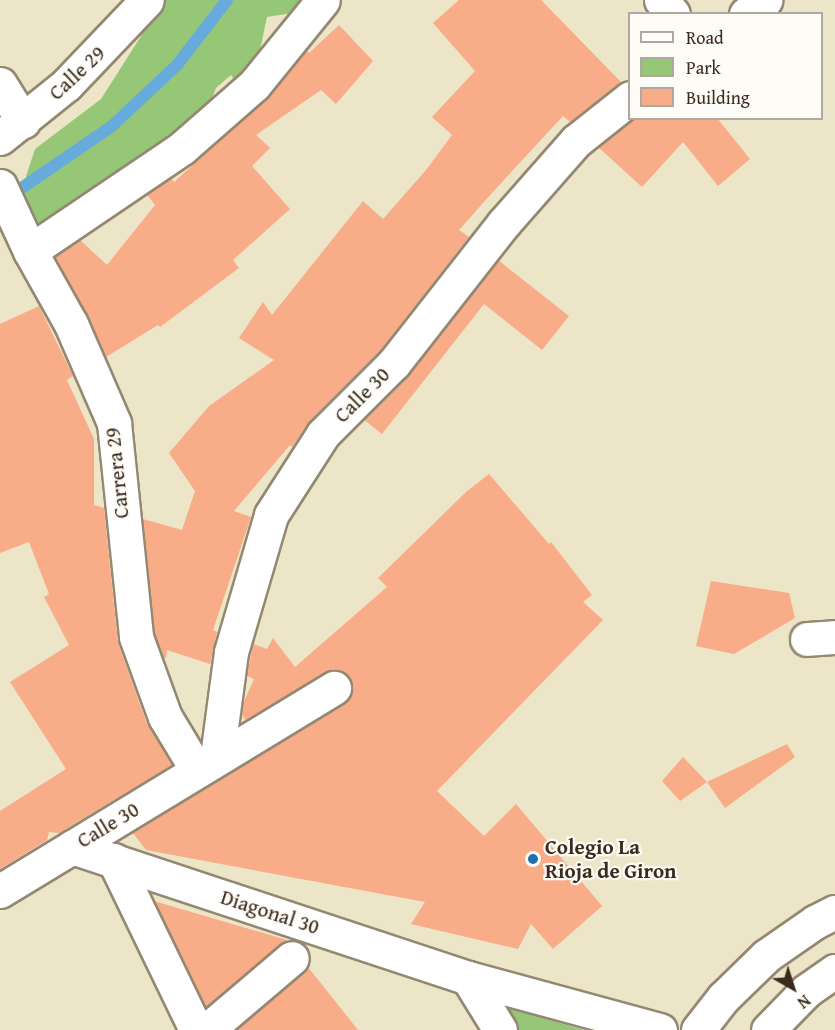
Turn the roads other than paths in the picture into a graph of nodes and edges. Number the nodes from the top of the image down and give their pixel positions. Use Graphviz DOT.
graph roads {
  1 [pos="147,0"];
  2 [pos="323,0"];
  3 [pos="661,0"];
  4 [pos="765,0"];
  5 [pos="671,12"];
  6 [pos="749,12"];
  7 [pos="0,84"];
  8 [pos="628,100"];
  9 [pos="11,129"];
  10 [pos="0,186"];
  11 [pos="28,244"];
  12 [pos="334,688"];
  13 [pos="207,764"];
  14 [pos="72,847"];
  15 [pos="114,860"];
  16 [pos="0,891"];
  17 [pos="835,912"];
  18 [pos="291,958"];
  19 [pos="835,971"];
  20 [pos="468,978"];
  21 [pos="196,1030"];
  22 [pos="207,1030"];
  23 [pos="500,1030"];
  24 [pos="660,1030"];
  25 [pos="698,1030"];
  26 [pos="768,1030"];
  1 -- 9 [label="main road, Calle 29"];
  2 -- 11 [label="main road"];
  3 -- 5 [label="main road"];
  4 -- 6 [label="main road"];
  7 -- 9 [label="main road"];
  8 -- 13 [label="main road, Calle 30"];
  10 -- 11 [label="main road, Carrera 29"];
  11 -- 13 [label="main road, Carrera 29"];
  12 -- 13 [label="main road, Calle 30"];
  13 -- 14 [label="main road, Calle 30"];
  14 -- 15 [label="main road, Diagonal 30"];
  14 -- 16 [label="main road, Calle 30"];
  15 -- 20 [label="main road, Diagonal 30"];
  15 -- 21 [label="main road"];
  17 -- 25 [label="main road"];
  18 -- 22 [label="main road"];
  19 -- 26 [label="main road"];
  20 -- 23 [label="main road"];
  20 -- 24 [label="main road, Diagonal 30"];
}
